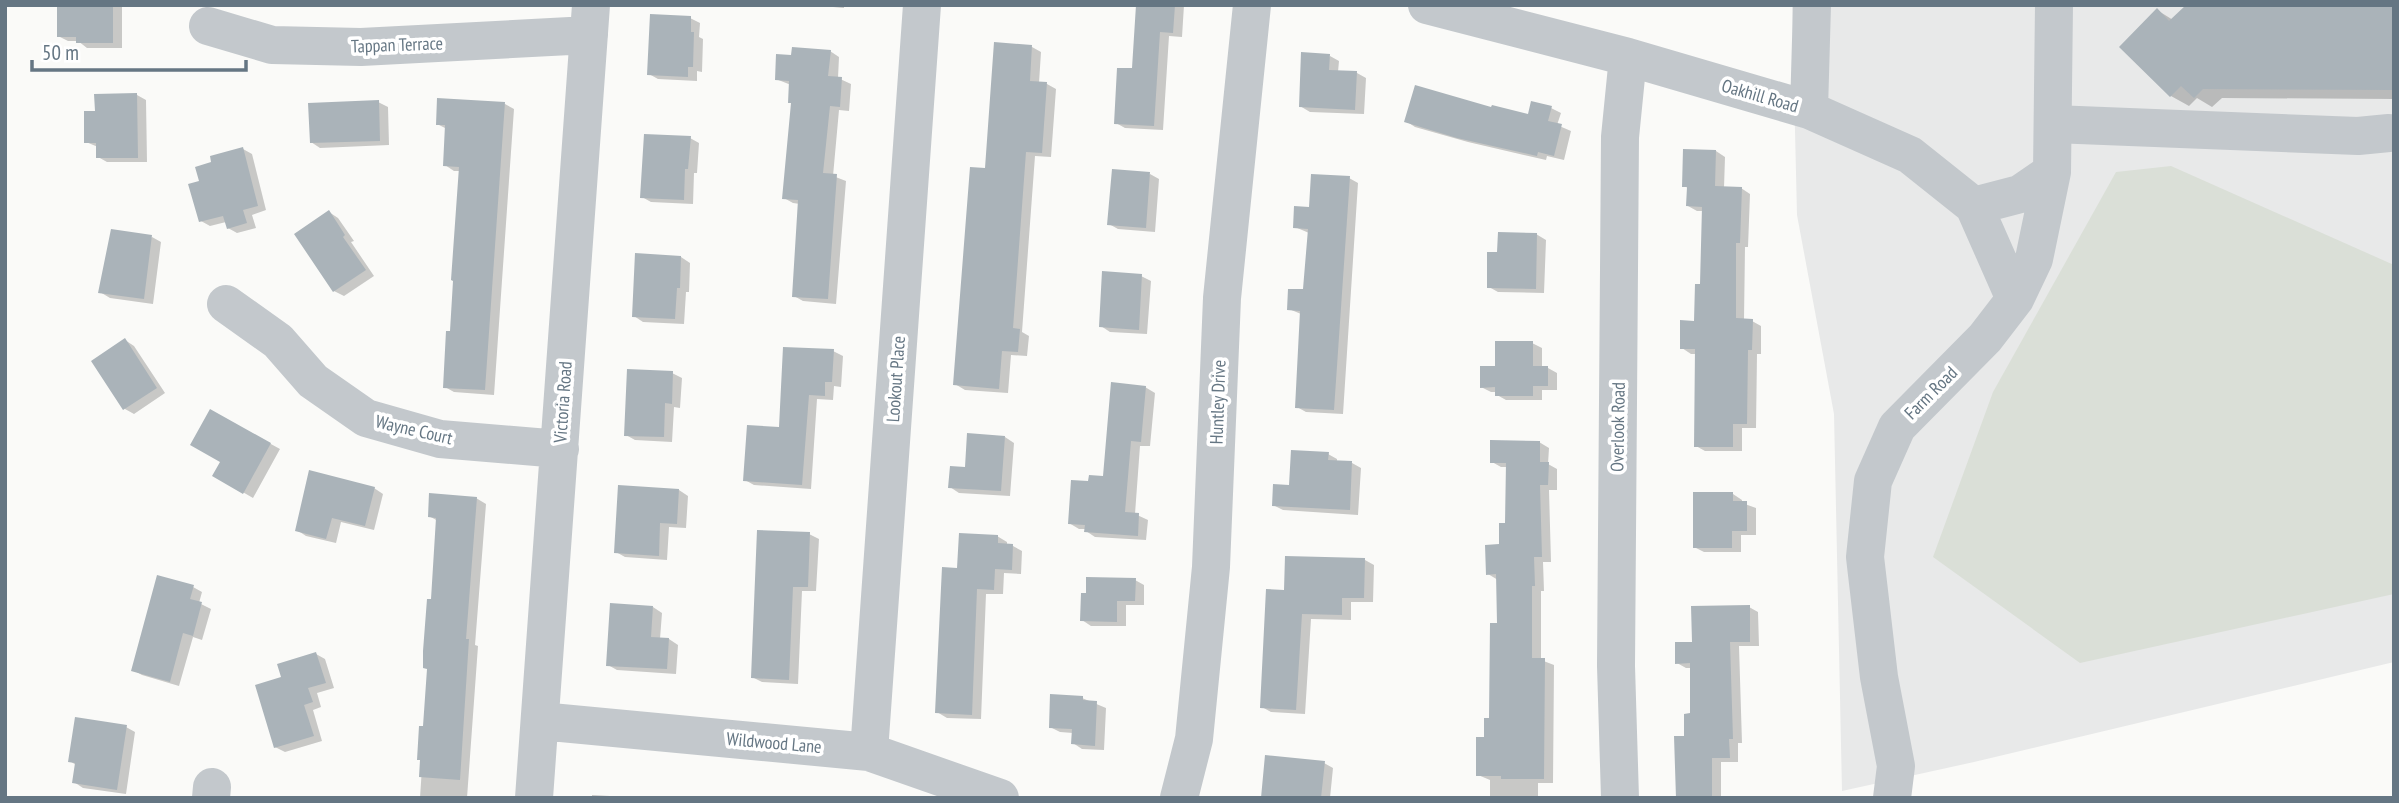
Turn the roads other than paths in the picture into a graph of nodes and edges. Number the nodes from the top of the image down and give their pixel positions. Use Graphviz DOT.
graph roads {
  1 [pos="922,5"];
  2 [pos="1252,5"];
  3 [pos="1427,5"];
  4 [pos="1812,5"];
  5 [pos="2054,5"];
  6 [pos="590,20"];
  7 [pos="208,26"];
  8 [pos="1628,57"];
  9 [pos="1809,110"];
  10 [pos="2053,124"];
  11 [pos="2389,133"];
  12 [pos="2052,172"];
  13 [pos="1974,206"];
  14 [pos="2015,299"];
  15 [pos="226,304"];
  16 [pos="560,449"];
  17 [pos="540,722"];
  18 [pos="869,752"];
  19 [pos="534,798"];
  20 [pos="1000,798"];
  21 [pos="1179,798"];
  22 [pos="1620,798"];
  23 [pos="1892,798"];
  1 -- 18 [label="street, Lookout Place"];
  2 -- 21 [label="street, Huntley Drive"];
  3 -- 8 [label="street, Oakhill Road"];
  4 -- 9 [label="street"];
  5 -- 10 [label="street, Farm Road"];
  6 -- 7 [label="street, Tappan Terrace"];
  6 -- 16 [label="street, Victoria Road"];
  8 -- 9 [label="street, Oakhill Road"];
  8 -- 22 [label="street, Overlook Road"];
  9 -- 13 [label="street, Oakhill Road"];
  10 -- 11 [label="street"];
  10 -- 12 [label="street, Farm Road"];
  12 -- 13 [label="street"];
  12 -- 14 [label="street, Farm Road"];
  13 -- 14 [label="street, Oakhill Road"];
  14 -- 23 [label="street, Farm Road"];
  15 -- 16 [label="street, Wayne Court"];
  16 -- 17 [label="street, Victoria Road"];
  17 -- 18 [label="street, Wildwood Lane"];
  17 -- 19 [label="street, Victoria Road"];
  18 -- 20 [label="street, Wildwood Lane"];
}
